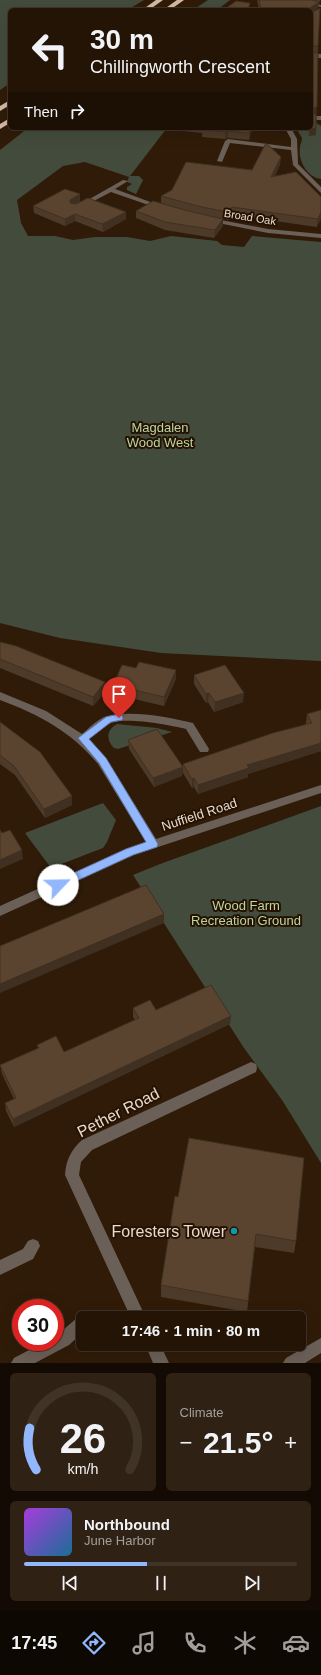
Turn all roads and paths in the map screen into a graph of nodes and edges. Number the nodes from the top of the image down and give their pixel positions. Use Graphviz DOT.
graph roads {
  1 [pos="160,0"];
  2 [pos="181,0"];
  3 [pos="290,0"];
  4 [pos="148,8"];
  5 [pos="169,8"];
  6 [pos="319,9"];
  7 [pos="289,130"];
  8 [pos="295,149"];
  9 [pos="220,161"];
  10 [pos="125,181"];
  11 [pos="318,183"];
  12 [pos="109,189"];
  13 [pos="321,191"];
  14 [pos="74,209"];
  15 [pos="170,210"];
  16 [pos="206,219"];
  17 [pos="321,236"];
  18 [pos="0,696"];
  19 [pos="83,738"];
  20 [pos="204,750"];
  21 [pos="321,789"];
  22 [pos="153,844"];
  23 [pos="0,911"];
  24 [pos="251,1068"];
  25 [pos="33,1246"];
  26 [pos="0,1268"];
  27 [pos="136,1311"];
  28 [pos="76,1329"];
  29 [pos="321,1345"];
  30 [pos="155,1351"];
  31 [pos="18,1363"];
  32 [pos="161,1363"];
  33 [pos="291,1363"];
  1 -- 4 [label="highway"];
  2 -- 5 [label="highway"];
  3 -- 6 [label="street"];
  7 -- 8 [label="street"];
  8 -- 9 [label="street"];
  8 -- 11 [label="street"];
  10 -- 12 [label="street"];
  11 -- 13 [label="street"];
  12 -- 14 [label="street"];
  12 -- 15 [label="street"];
  16 -- 17 [label="street, Broad Oak"];
  18 -- 19 [label="street"];
  19 -- 20 [label="street"];
  19 -- 22 [label="street"];
  21 -- 22 [label="street, Nuffield Road"];
  22 -- 23 [label="street, Nuffield Road"];
  24 -- 27 [label="street, Pether Road"];
  25 -- 26 [label="street"];
  28 -- 31 [label="street"];
  29 -- 33 [label="street"];
  30 -- 32 [label="street"];
}
